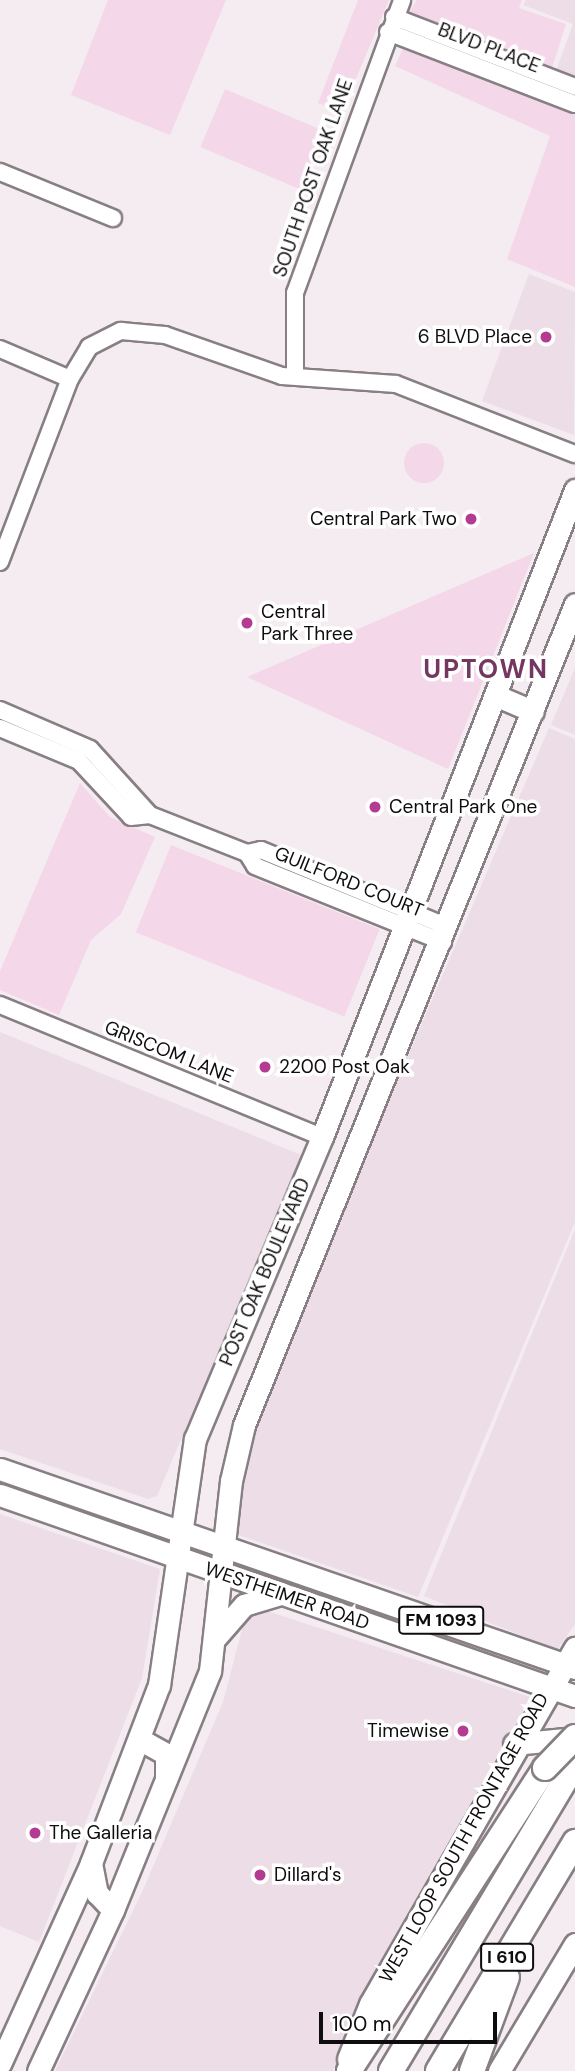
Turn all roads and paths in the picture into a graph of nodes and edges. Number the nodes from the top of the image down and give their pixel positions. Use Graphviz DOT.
graph roads {
  1 [pos="402,0"];
  2 [pos="391,24"];
  3 [pos="575,87"];
  4 [pos="575,104"];
  5 [pos="0,172"];
  6 [pos="113,218"];
  7 [pos="0,349"];
  8 [pos="295,376"];
  9 [pos="70,379"];
  10 [pos="575,454"];
  11 [pos="575,490"];
  12 [pos="0,562"];
  13 [pos="575,604"];
  14 [pos="497,696"];
  15 [pos="0,710"];
  16 [pos="533,711"];
  17 [pos="0,728"];
  18 [pos="150,815"];
  19 [pos="407,919"];
  20 [pos="445,934"];
  21 [pos="0,1005"];
  22 [pos="322,1137"];
  23 [pos="277,1245"];
  24 [pos="313,1259"];
  25 [pos="0,1469"];
  26 [pos="22,1476"];
  27 [pos="0,1486"];
  28 [pos="0,1495"];
  29 [pos="179,1530"];
  30 [pos="224,1546"];
  31 [pos="176,1557"];
  32 [pos="222,1573"];
  33 [pos="281,1594"];
  34 [pos="216,1637"];
  35 [pos="571,1660"];
  36 [pos="496,1669"];
  37 [pos="548,1688"];
  38 [pos="575,1696"];
  39 [pos="519,1735"];
  40 [pos="575,1738"];
  41 [pos="139,1740"];
  42 [pos="563,1769"];
  43 [pos="166,1781"];
  44 [pos="575,1842"];
  45 [pos="91,1863"];
  46 [pos="113,1910"];
  47 [pos="526,1924"];
  48 [pos="575,1944"];
  49 [pos="0,2064"];
  50 [pos="38,2071"];
  51 [pos="344,2071"];
  52 [pos="349,2071"];
  53 [pos="391,2071"];
  54 [pos="439,2071"];
  55 [pos="472,2071"];
  56 [pos="499,2071"];
  1 -- 2 [label="street, SOUTH POST OAK LANE"];
  2 -- 3 [label="street, BLVD PLACE"];
  2 -- 4 [label="street, BLVD PLACE"];
  2 -- 8 [label="street, SOUTH POST OAK LANE"];
  5 -- 6 [label="street"];
  7 -- 9 [label="street"];
  8 -- 9 [label="street"];
  8 -- 10 [label="street"];
  9 -- 12 [label="street"];
  11 -- 14 [label="main road, POST OAK BOULEVARD"];
  13 -- 16 [label="main road, POST OAK BOULEVARD"];
  14 -- 16 [label="main road"];
  14 -- 19 [label="main road, POST OAK BOULEVARD"];
  15 -- 18 [label="street, GUILFORD COURT"];
  16 -- 20 [label="main road, POST OAK BOULEVARD"];
  17 -- 18 [label="street, GUILFORD COURT"];
  18 -- 19 [label="street, GUILFORD COURT"];
  19 -- 20 [label="street, GUILFORD COURT"];
  19 -- 22 [label="main road, POST OAK BOULEVARD"];
  20 -- 24 [label="main road, POST OAK BOULEVARD"];
  21 -- 22 [label="street, GRISCOM LANE"];
  22 -- 23 [label="main road, POST OAK BOULEVARD"];
  23 -- 24 [label="main road"];
  23 -- 29 [label="main road, POST OAK BOULEVARD"];
  24 -- 30 [label="main road, POST OAK BOULEVARD"];
  25 -- 26 [label="main road, WESTHEIMER ROAD / FM 1093"];
  26 -- 27 [label="main road"];
  26 -- 29 [label="main road, WESTHEIMER ROAD / FM 1093"];
  28 -- 31 [label="main road, WESTHEIMER ROAD / FM 1093"];
  29 -- 30 [label="main road, WESTHEIMER ROAD / FM 1093"];
  29 -- 31 [label="main road, POST OAK BOULEVARD"];
  30 -- 32 [label="main road, POST OAK BOULEVARD"];
  30 -- 35 [label="main road, WESTHEIMER ROAD / FM 1093"];
  31 -- 32 [label="main road, WESTHEIMER ROAD / FM 1093"];
  31 -- 41 [label="main road, POST OAK BOULEVARD"];
  32 -- 33 [label="main road, WESTHEIMER ROAD / FM 1093"];
  32 -- 34 [label="main road, POST OAK BOULEVARD"];
  33 -- 34 [label="main road"];
  33 -- 36 [label="main road, WESTHEIMER ROAD / FM 1093"];
  34 -- 43 [label="main road, POST OAK BOULEVARD"];
  35 -- 37 [label="main road, WEST LOOP SOUTH FRONTAGE ROAD"];
  36 -- 37 [label="main road, WESTHEIMER ROAD / FM 1093"];
  36 -- 39 [label="main road"];
  37 -- 38 [label="main road, WESTHEIMER ROAD / FM 1093"];
  37 -- 39 [label="main road, WEST LOOP SOUTH FRONTAGE ROAD"];
  39 -- 40 [label="main road"];
  39 -- 51 [label="main road, WEST LOOP SOUTH FRONTAGE ROAD"];
  40 -- 42 [label="highway, bridge"];
  41 -- 43 [label="main road"];
  41 -- 45 [label="main road, POST OAK BOULEVARD"];
  42 -- 52 [label="highway"];
  42 -- 53 [label="highway, I 610"];
  43 -- 46 [label="main road, POST OAK BOULEVARD"];
  44 -- 47 [label="highway, I 610"];
  45 -- 46 [label="main road"];
  45 -- 49 [label="main road, POST OAK BOULEVARD"];
  46 -- 50 [label="main road, POST OAK BOULEVARD"];
  47 -- 54 [label="highway, I 610"];
  47 -- 55 [label="highway"];
  48 -- 56 [label="main road"];
}
